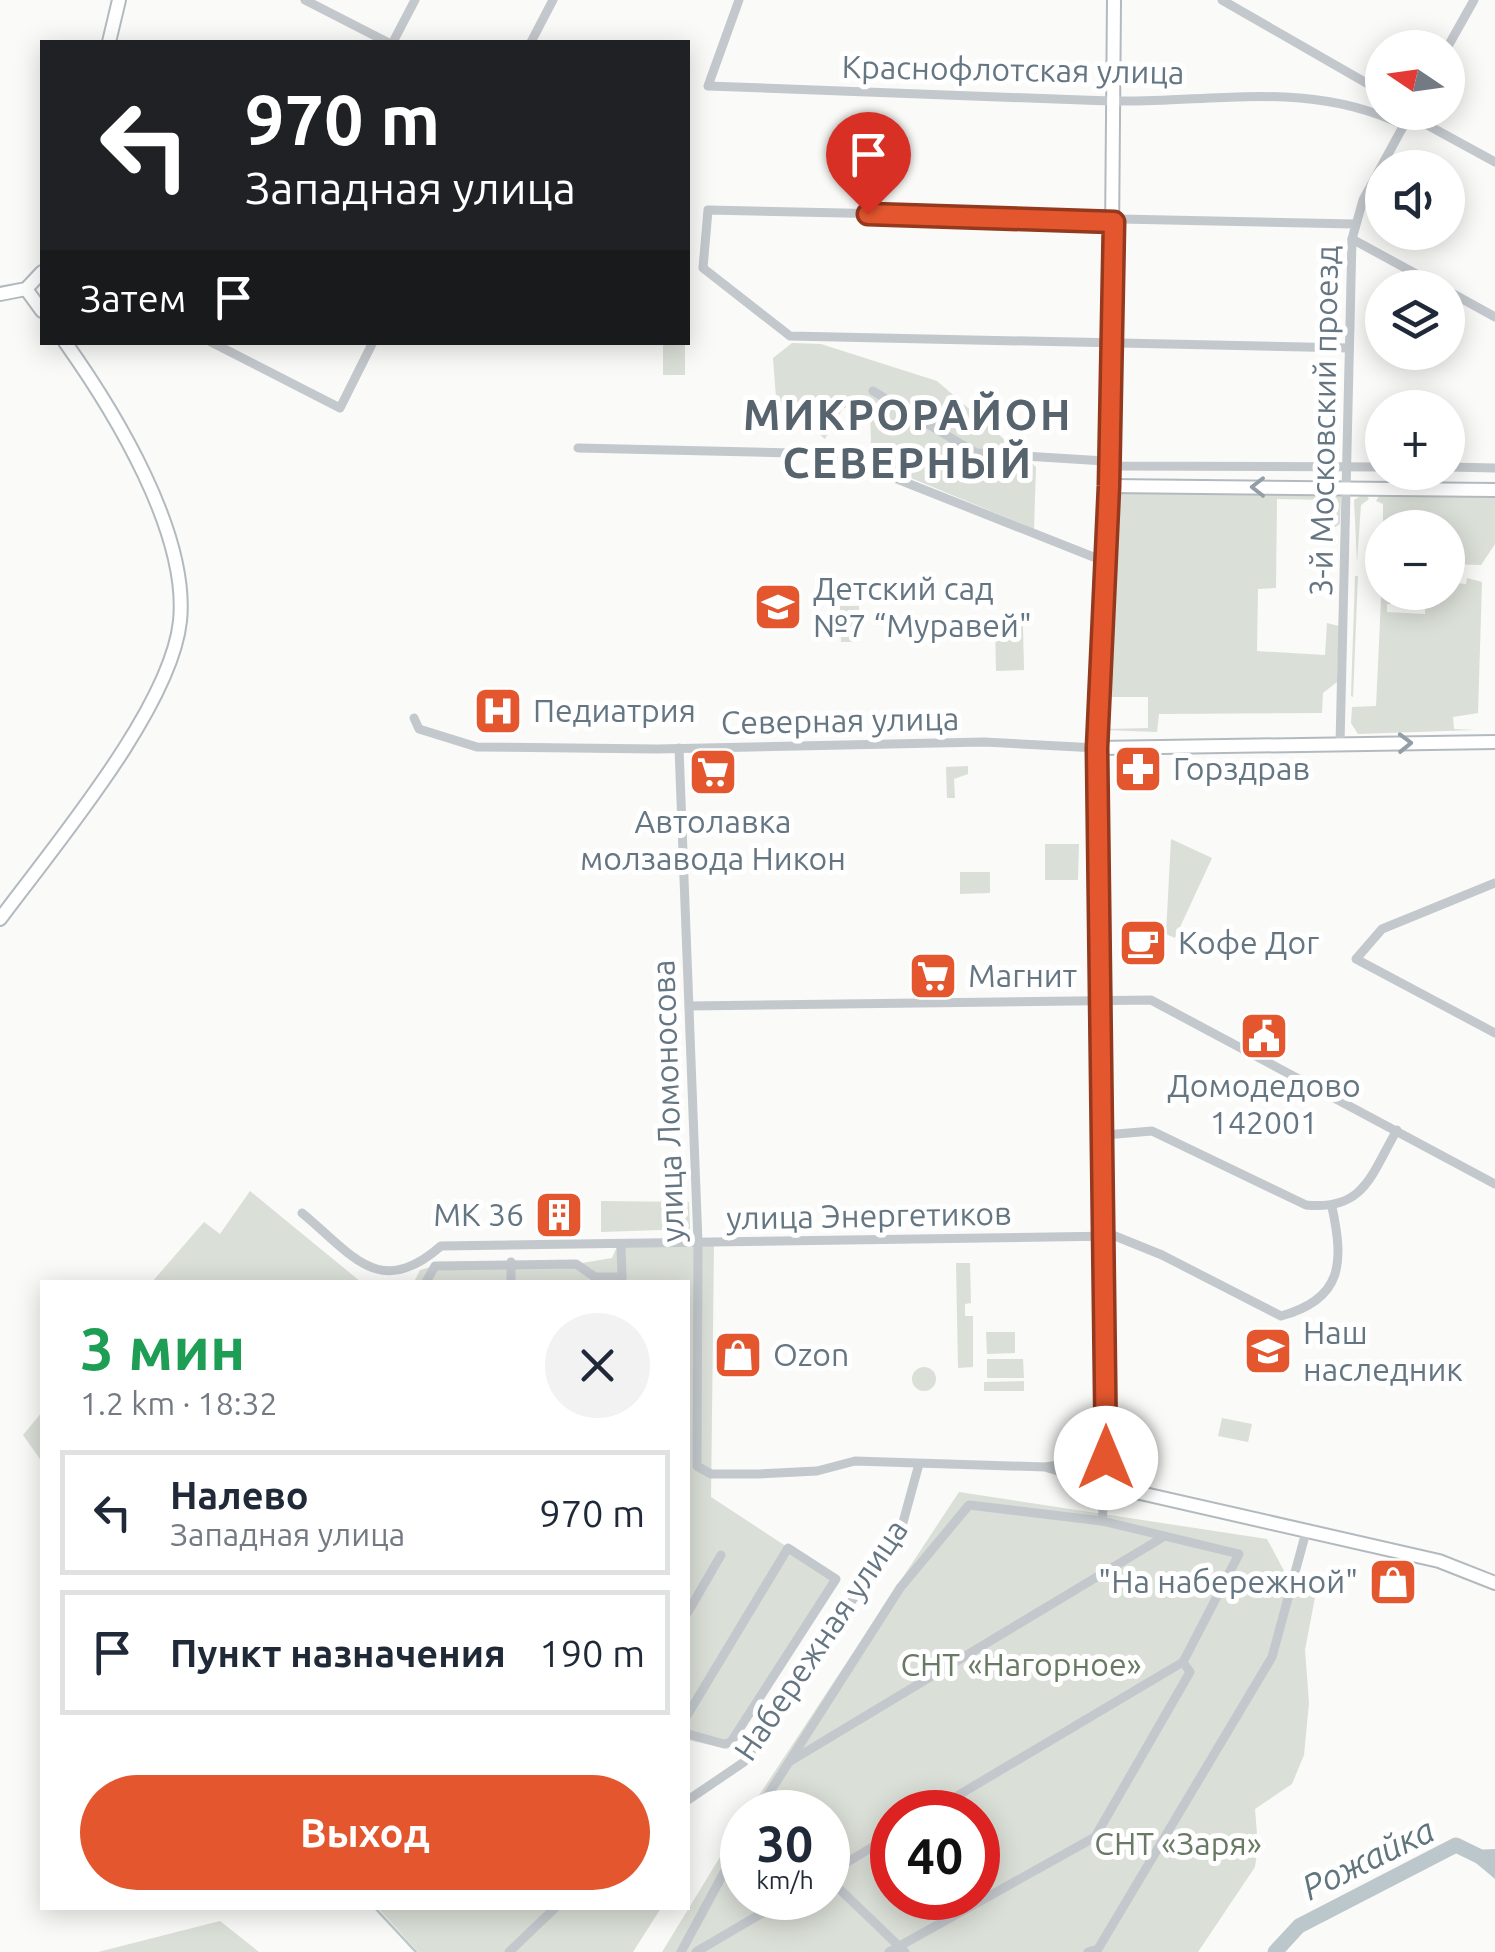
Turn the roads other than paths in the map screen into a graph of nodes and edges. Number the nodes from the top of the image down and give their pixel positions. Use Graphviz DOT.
graph roads {
  1 [pos="118,0"];
  2 [pos="305,0"];
  3 [pos="415,0"];
  4 [pos="552,0"];
  5 [pos="739,0"];
  6 [pos="1114,0"];
  7 [pos="1222,0"];
  8 [pos="1474,0"];
  9 [pos="1457,30"];
  10 [pos="109,40"];
  11 [pos="386,40"];
  12 [pos="391,40"];
  13 [pos="532,40"];
  14 [pos="1365,82"];
  15 [pos="1116,101"];
  16 [pos="1365,109"];
  17 [pos="1402,130"];
  18 [pos="1438,130"];
  19 [pos="1495,162"];
  20 [pos="1114,222"];
  21 [pos="1354,224"];
  22 [pos="1352,239"];
  23 [pos="1409,270"];
  24 [pos="40,274"];
  25 [pos="26,289"];
  26 [pos="0,294"];
  27 [pos="1465,301"];
  28 [pos="40,309"];
  29 [pos="1495,317"];
  30 [pos="1112,344"];
  31 [pos="67,345"];
  32 [pos="372,345"];
  33 [pos="1349,348"];
  34 [pos="231,351"];
  35 [pos="873,392"];
  36 [pos="578,448"];
  37 [pos="1110,466"];
  38 [pos="1365,467"];
  39 [pos="1465,467"];
  40 [pos="1346,468"];
  41 [pos="1495,468"];
  42 [pos="1109,486"];
  43 [pos="1346,488"];
  44 [pos="1495,490"];
  45 [pos="1106,562"];
  46 [pos="414,718"];
  47 [pos="1495,742"];
  48 [pos="1340,744"];
  49 [pos="679,748"];
  50 [pos="1097,748"];
  51 [pos="1495,883"];
  52 [pos="0,919"];
  53 [pos="1103,999"];
  54 [pos="690,1006"];
  55 [pos="1495,1033"];
  56 [pos="1397,1130"];
  57 [pos="1105,1136"];
  58 [pos="1495,1184"];
  59 [pos="1332,1207"];
  60 [pos="302,1213"];
  61 [pos="1105,1236"];
  62 [pos="698,1243"];
  63 [pos="621,1246"];
  64 [pos="511,1262"];
  65 [pos="435,1266"];
  66 [pos="427,1280"];
  67 [pos="435,1280"];
  68 [pos="511,1280"];
  69 [pos="622,1280"];
  70 [pos="1106,1458"];
  71 [pos="1082,1460"];
  72 [pos="919,1464"];
  73 [pos="1046,1467"];
  74 [pos="1080,1478"];
  75 [pos="1105,1484"];
  76 [pos="1102,1521"];
  77 [pos="1306,1532"];
  78 [pos="1164,1536"];
  79 [pos="721,1555"];
  80 [pos="836,1579"];
  81 [pos="1495,1582"];
  82 [pos="855,1592"];
  83 [pos="690,1609"];
  84 [pos="1183,1662"];
  85 [pos="690,1711"];
  86 [pos="690,1735"];
  87 [pos="786,1764"];
  88 [pos="771,1790"];
  89 [pos="967,1790"];
  90 [pos="690,1799"];
  91 [pos="720,1880"];
  92 [pos="850,1899"];
  93 [pos="553,1910"];
  94 [pos="751,1920"];
  95 [pos="898,1950"];
  96 [pos="510,1952"];
  97 [pos="681,1952"];
  98 [pos="696,1952"];
  99 [pos="1088,1952"];
  1 -- 10 [label="street"];
  2 -- 11 [label="street"];
  3 -- 12 [label="street"];
  4 -- 13 [label="street"];
  5 -- 15 [label="street, Краснофлотская улица"];
  6 -- 15 [label="street"];
  7 -- 14 [label="street"];
  8 -- 9 [label="street"];
  15 -- 16 [label="street, Краснофлотская улица"];
  15 -- 20 [label="street"];
  17 -- 21 [label="street, 3-й Московский проезд"];
  18 -- 19 [label="street"];
  20 -- 21 [label="street"];
  20 -- 30 [label="street"];
  20 -- 30 [label="street"];
  21 -- 22 [label="street, 3-й Московский проезд"];
  22 -- 23 [label="street"];
  22 -- 33 [label="street, 3-й Московский проезд"];
  24 -- 25 [label="street"];
  25 -- 26 [label="street"];
  25 -- 28 [label="street"];
  27 -- 29 [label="street"];
  30 -- 33 [label="street"];
  30 -- 37 [label="street"];
  31 -- 52 [label="street"];
  32 -- 34 [label="street"];
  33 -- 40 [label="street, 3-й Московский проезд"];
  35 -- 37 [label="street"];
  36 -- 45 [label="street"];
  37 -- 40 [label="street"];
  37 -- 42 [label="street"];
  38 -- 40 [label="street"];
  39 -- 41 [label="street"];
  40 -- 43 [label="street, 3-й Московский проезд"];
  43 -- 42 [label="street, one-way"];
  42 -- 45 [label="street"];
  43 -- 44 [label="street"];
  43 -- 48 [label="street, 3-й Московский проезд"];
  45 -- 50 [label="street"];
  46 -- 49 [label="street, Северная улица"];
  48 -- 47 [label="street, one-way"];
  48 -- 50 [label="street"];
  49 -- 50 [label="street, Северная улица"];
  49 -- 54 [label="street, улица Ломоносова"];
  50 -- 53 [label="street"];
  51 -- 55 [label="street"];
  53 -- 54 [label="street"];
  53 -- 56 [label="street"];
  53 -- 57 [label="street"];
  54 -- 62 [label="street, улица Ломоносова"];
  56 -- 58 [label="street"];
  56 -- 59 [label="street"];
  57 -- 59 [label="street"];
  57 -- 61 [label="street"];
  59 -- 61 [label="street, улица Энергетиков"];
  60 -- 63 [label="street, улица Энергетиков"];
  61 -- 62 [label="street, улица Энергетиков"];
  61 -- 70 [label="street"];
  62 -- 63 [label="street, улица Энергетиков"];
  62 -- 72 [label="street, улица Ломоносова"];
  63 -- 69 [label="street"];
  64 -- 65 [label="street"];
  64 -- 68 [label="street"];
  64 -- 69 [label="street"];
  65 -- 66 [label="street"];
  65 -- 67 [label="street"];
  70 -- 71 [label="street"];
  70 -- 75 [label="street"];
  71 -- 73 [label="street"];
  71 -- 74 [label="street"];
  72 -- 73 [label="street"];
  72 -- 82 [label="street, Набережная улица"];
  73 -- 74 [label="street"];
  74 -- 75 [label="street"];
  75 -- 76 [label="street"];
  75 -- 77 [label="street"];
  76 -- 78 [label="street"];
  76 -- 87 [label="street"];
  77 -- 81 [label="street"];
  77 -- 99 [label="street"];
  78 -- 84 [label="street"];
  78 -- 87 [label="street"];
  79 -- 83 [label="street"];
  80 -- 82 [label="street"];
  80 -- 85 [label="street"];
  80 -- 86 [label="street"];
  82 -- 90 [label="street, Набережная улица"];
  84 -- 89 [label="street"];
  84 -- 95 [label="street"];
  87 -- 88 [label="street"];
  91 -- 97 [label="street"];
  92 -- 95 [label="street"];
  93 -- 96 [label="street"];
  94 -- 98 [label="street"];
}
